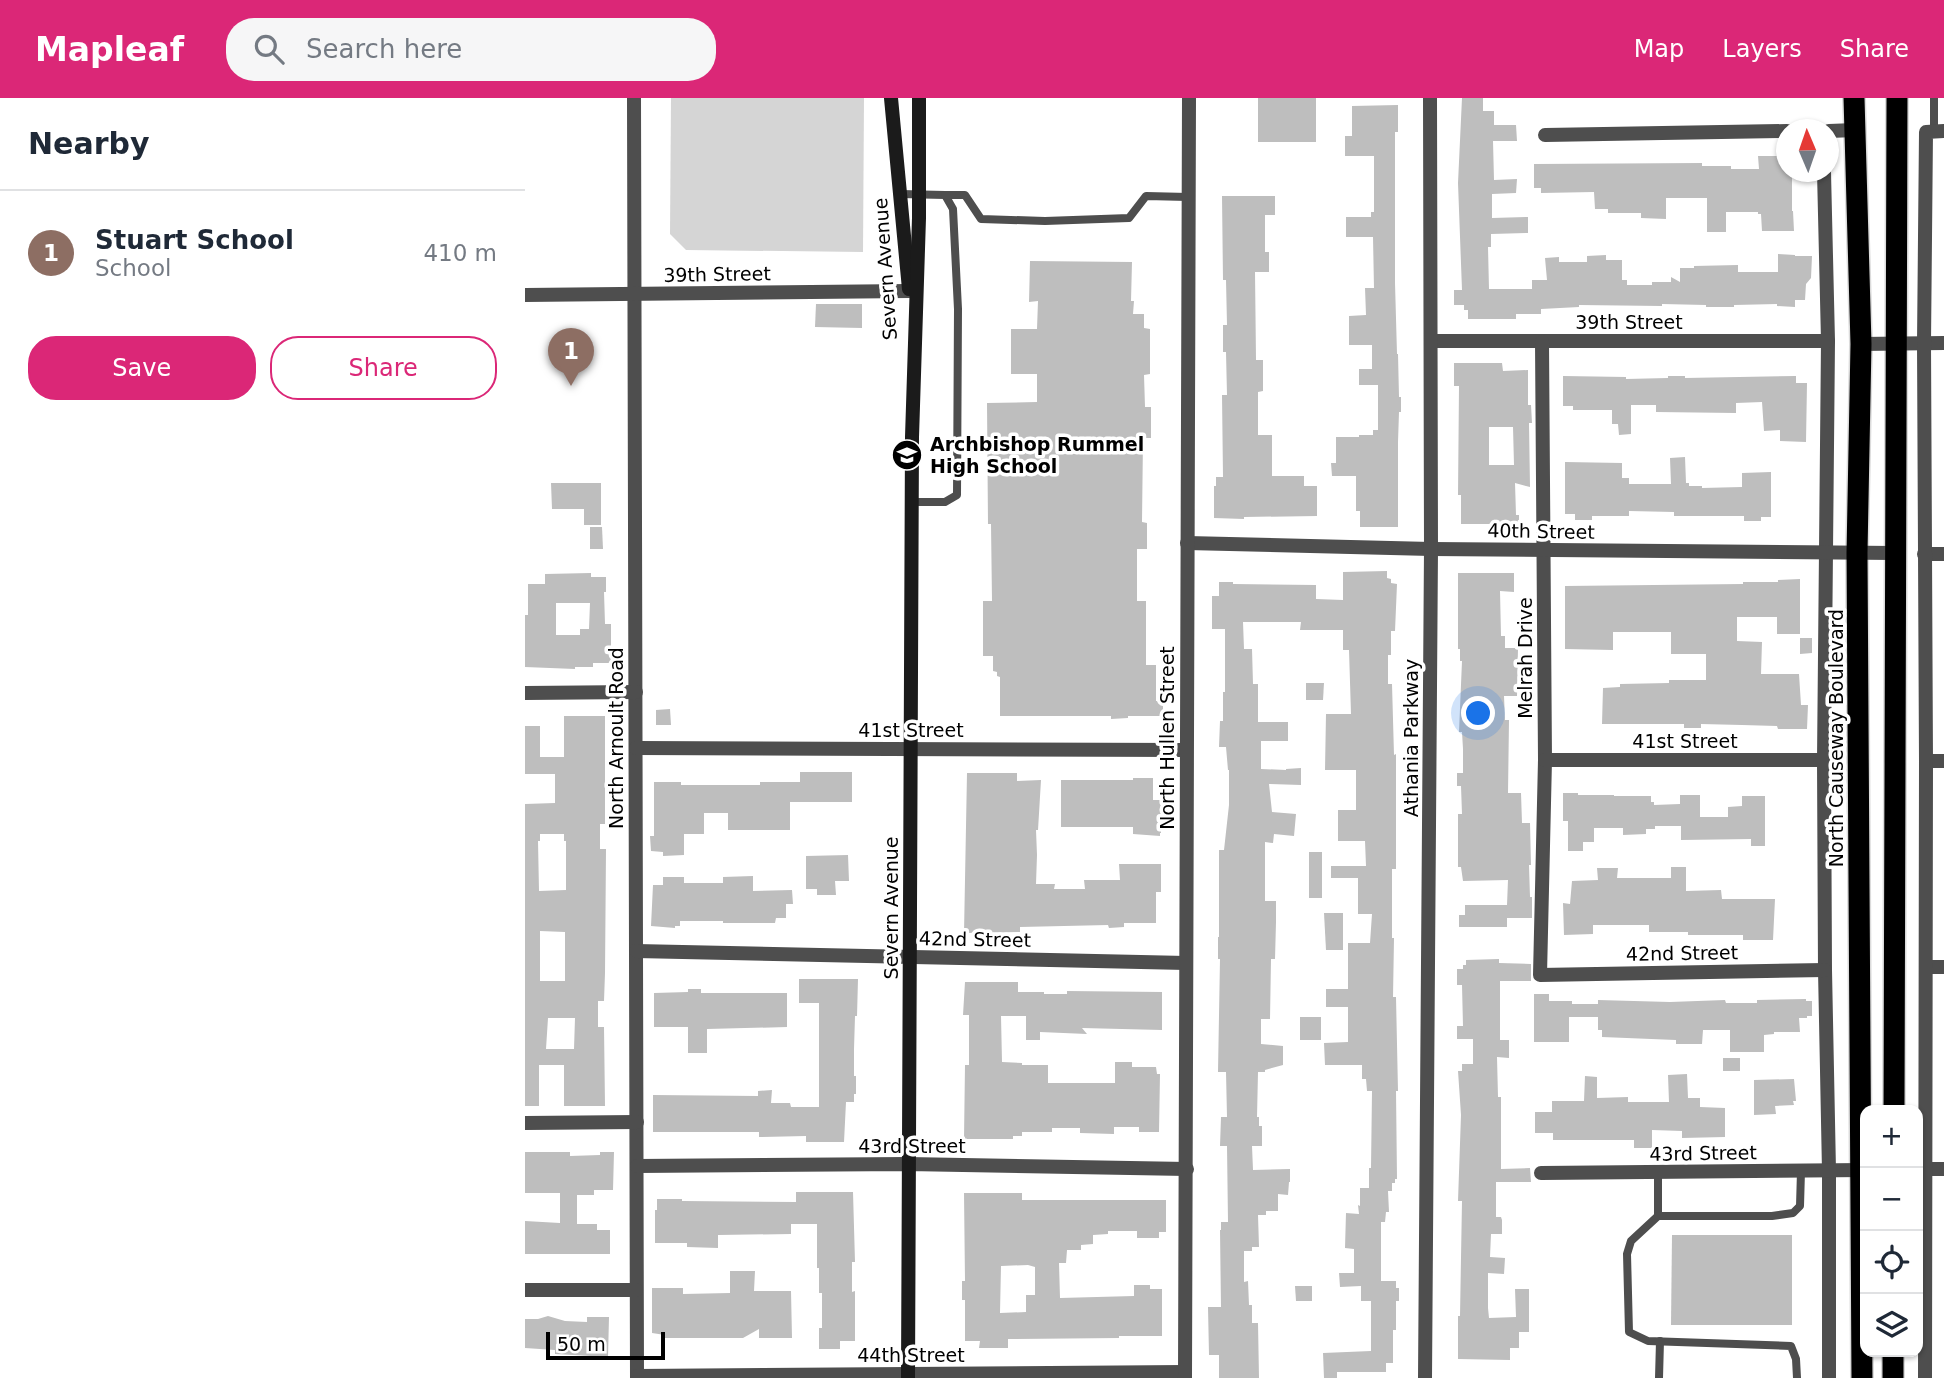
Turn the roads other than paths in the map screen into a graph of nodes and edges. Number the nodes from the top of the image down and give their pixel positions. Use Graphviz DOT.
graph roads {
  1 [pos="634,98"];
  2 [pos="891,98"];
  3 [pos="919,98"];
  4 [pos="1189,98"];
  5 [pos="1430,98"];
  6 [pos="1854,98"];
  7 [pos="1897,98"];
  8 [pos="1934,98"];
  9 [pos="1855,130"];
  10 [pos="1776,131"];
  11 [pos="1839,131"];
  12 [pos="1935,132"];
  13 [pos="1545,135"];
  14 [pos="1825,182"];
  15 [pos="900,194"];
  16 [pos="919,194"];
  17 [pos="945,195"];
  18 [pos="1188,197"];
  19 [pos="909,291"];
  20 [pos="525,295"];
  21 [pos="634,295"];
  22 [pos="1431,341"];
  23 [pos="1828,341"];
  24 [pos="1542,342"];
  25 [pos="1924,343"];
  26 [pos="1944,343"];
  27 [pos="1861,344"];
  28 [pos="1895,344"];
  29 [pos="912,438"];
  30 [pos="912,502"];
  31 [pos="1187,543"];
  32 [pos="1431,549"];
  33 [pos="1545,550"];
  34 [pos="1826,552"];
  35 [pos="1857,553"];
  36 [pos="1895,553"];
  37 [pos="1924,554"];
  38 [pos="1944,554"];
  39 [pos="636,692"];
  40 [pos="525,693"];
  41 [pos="636,748"];
  42 [pos="911,749"];
  43 [pos="1186,750"];
  44 [pos="1545,760"];
  45 [pos="1825,760"];
  46 [pos="1926,761"];
  47 [pos="1944,761"];
  48 [pos="636,951"];
  49 [pos="909,957"];
  50 [pos="1186,963"];
  51 [pos="1926,967"];
  52 [pos="1944,967"];
  53 [pos="1825,970"];
  54 [pos="1540,975"];
  55 [pos="1894,1105"];
  56 [pos="637,1122"];
  57 [pos="525,1123"];
  58 [pos="908,1164"];
  59 [pos="637,1166"];
  60 [pos="1864,1168"];
  61 [pos="1921,1168"];
  62 [pos="1187,1169"];
  63 [pos="1923,1169"];
  64 [pos="1944,1169"];
  65 [pos="1860,1170"];
  66 [pos="1801,1171"];
  67 [pos="1829,1171"];
  68 [pos="1658,1172"];
  69 [pos="1541,1173"];
  70 [pos="1658,1216"];
  71 [pos="1863,1231"];
  72 [pos="1922,1231"];
  73 [pos="525,1290"];
  74 [pos="636,1290"];
  75 [pos="1660,1341"];
  76 [pos="1893,1357"];
  77 [pos="1185,1375"];
  78 [pos="908,1376"];
  79 [pos="637,1377"];
  80 [pos="1425,1378"];
  81 [pos="1658,1378"];
  82 [pos="1797,1378"];
  83 [pos="1829,1378"];
  84 [pos="1862,1378"];
  85 [pos="1893,1378"];
  86 [pos="1925,1378"];
  1 -- 21 [label="street, North Arnoult Road"];
  2 -- 15 [label="street, Severn Avenue"];
  3 -- 16 [label="street, Severn Avenue"];
  4 -- 18 [label="street, North Hullen Street"];
  5 -- 22 [label="street, Athania Parkway"];
  6 -- 9 [label="highway, North Causeway Boulevard"];
  7 -- 28 [label="highway"];
  8 -- 12 [label="lane"];
  9 -- 11 [label="street"];
  9 -- 27 [label="highway, North Causeway Boulevard"];
  10 -- 13 [label="street"];
  12 -- 25 [label="street"];
  14 -- 23 [label="street, North Causeway Boulevard"];
  15 -- 16 [label="lane"];
  15 -- 19 [label="street, Severn Avenue"];
  16 -- 17 [label="lane"];
  16 -- 29 [label="street, Severn Avenue"];
  17 -- 18 [label="lane"];
  17 -- 30 [label="lane"];
  18 -- 31 [label="street, North Hullen Street"];
  19 -- 21 [label="street, 39th Street"];
  19 -- 29 [label="street, Severn Avenue"];
  20 -- 21 [label="street, 39th Street"];
  21 -- 39 [label="street, North Arnoult Road"];
  22 -- 24 [label="street, 39th Street"];
  22 -- 32 [label="street, Athania Parkway"];
  23 -- 24 [label="street, 39th Street"];
  23 -- 34 [label="street, North Causeway Boulevard"];
  24 -- 33 [label="street, Melrah Drive"];
  25 -- 26 [label="street"];
  25 -- 28 [label="street"];
  25 -- 37 [label="street"];
  27 -- 28 [label="street"];
  27 -- 35 [label="highway, North Causeway Boulevard"];
  28 -- 36 [label="highway"];
  29 -- 30 [label="street, Severn Avenue"];
  30 -- 42 [label="street, Severn Avenue"];
  31 -- 32 [label="street, 40th Street"];
  31 -- 43 [label="street, North Hullen Street"];
  32 -- 33 [label="street, 40th Street"];
  32 -- 80 [label="street, Athania Parkway"];
  33 -- 34 [label="street, 40th Street"];
  33 -- 44 [label="street, Melrah Drive"];
  34 -- 35 [label="street, 40th Street"];
  34 -- 45 [label="street, North Causeway Boulevard"];
  35 -- 36 [label="street, 40th Street"];
  35 -- 60 [label="highway, North Causeway Boulevard"];
  36 -- 55 [label="highway"];
  37 -- 38 [label="street"];
  37 -- 46 [label="street"];
  39 -- 40 [label="street"];
  39 -- 41 [label="street, North Arnoult Road"];
  41 -- 42 [label="street, 41st Street"];
  41 -- 48 [label="street, North Arnoult Road"];
  42 -- 43 [label="street, 41st Street"];
  42 -- 49 [label="street, Severn Avenue"];
  43 -- 50 [label="street, North Hullen Street"];
  44 -- 45 [label="street, 41st Street"];
  44 -- 54 [label="street, Melrah Drive"];
  45 -- 53 [label="street, North Causeway Boulevard"];
  46 -- 47 [label="street"];
  46 -- 51 [label="street"];
  48 -- 49 [label="street, 42nd Street"];
  48 -- 56 [label="street, North Arnoult Road"];
  49 -- 50 [label="street, 42nd Street"];
  49 -- 58 [label="street, Severn Avenue"];
  50 -- 62 [label="street, North Hullen Street"];
  51 -- 52 [label="street"];
  51 -- 61 [label="street"];
  53 -- 54 [label="street, 42nd Street"];
  53 -- 67 [label="street, North Causeway Boulevard"];
  56 -- 57 [label="street"];
  56 -- 59 [label="street, North Arnoult Road"];
  58 -- 59 [label="street, 43rd Street"];
  58 -- 62 [label="street, 43rd Street"];
  58 -- 78 [label="street, Severn Avenue"];
  59 -- 74 [label="street, North Arnoult Road"];
  62 -- 77 [label="street, North Hullen Street"];
  63 -- 64 [label="street"];
  65 -- 67 [label="street, 43rd Street"];
  66 -- 67 [label="street, 43rd Street"];
  66 -- 68 [label="street, 43rd Street"];
  66 -- 70 [label="lane"];
  67 -- 83 [label="street, North Causeway Boulevard"];
  68 -- 69 [label="street, 43rd Street"];
  68 -- 70 [label="lane"];
  70 -- 75 [label="lane"];
  71 -- 84 [label="highway, North Causeway Boulevard"];
  72 -- 86 [label="street"];
  73 -- 74 [label="street"];
  74 -- 79 [label="street, North Arnoult Road"];
  75 -- 81 [label="lane"];
  75 -- 82 [label="lane"];
  76 -- 85 [label="highway"];
  77 -- 78 [label="street, 44th Street"];
  78 -- 79 [label="street, 44th Street"];
}
